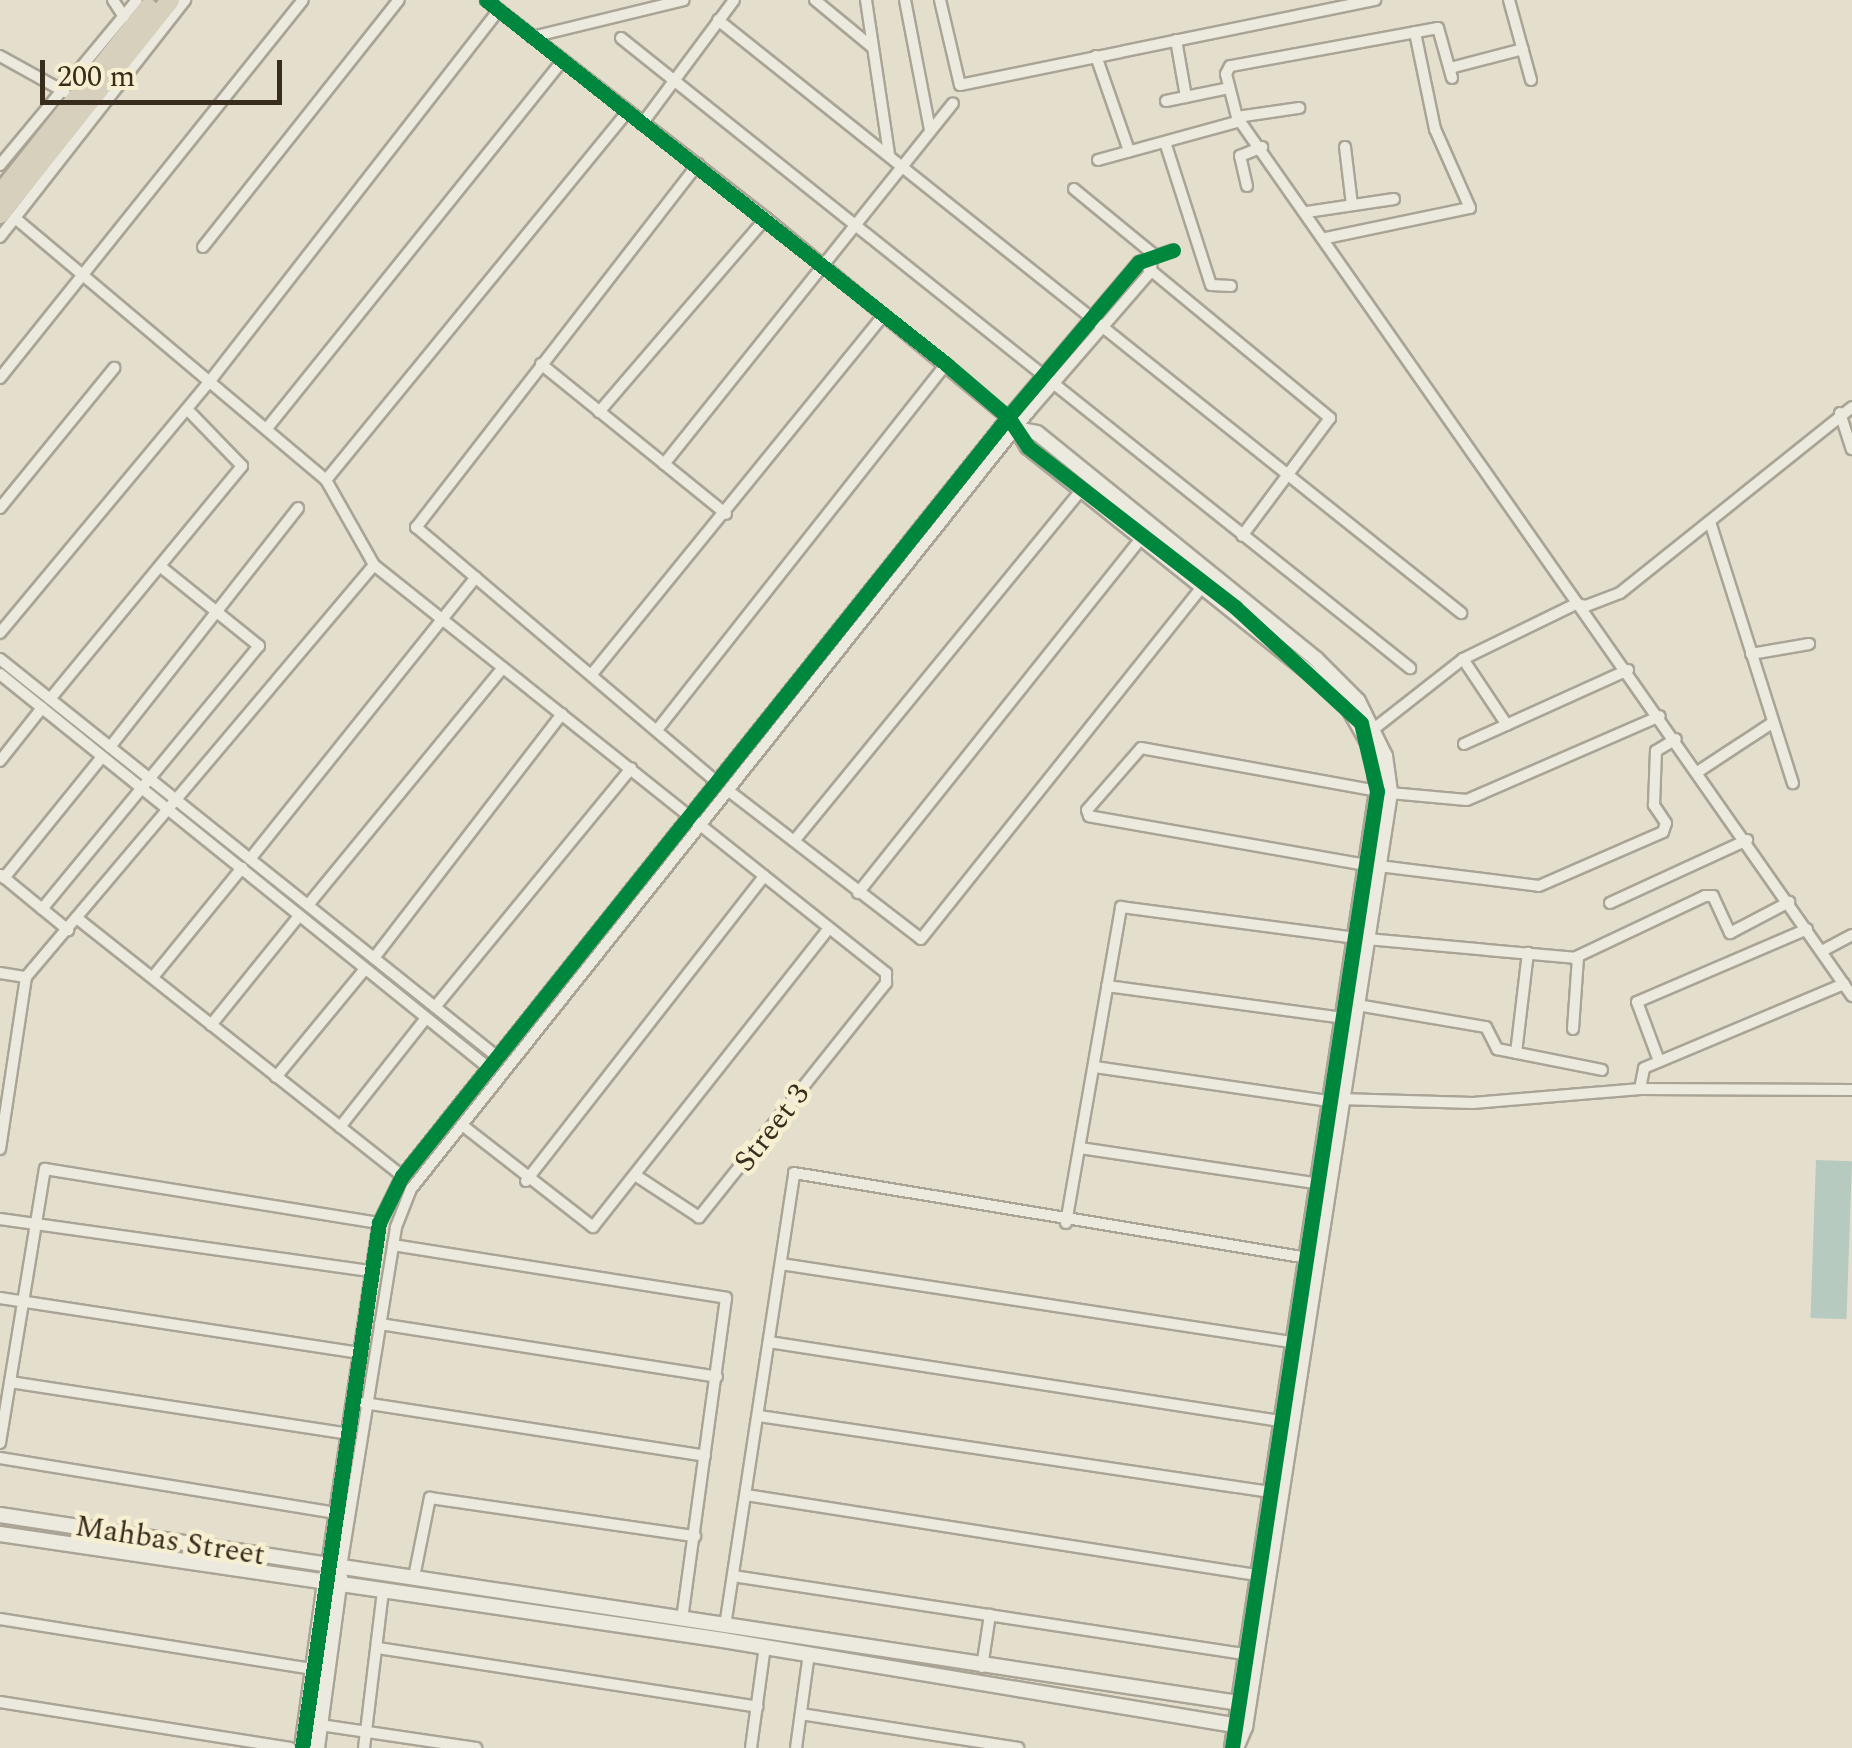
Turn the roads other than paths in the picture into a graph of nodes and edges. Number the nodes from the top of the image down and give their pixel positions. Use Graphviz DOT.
graph roads {
  1 [pos="113,0"];
  2 [pos="137,0"];
  3 [pos="154,0"];
  4 [pos="170,0"];
  5 [pos="185,0"];
  6 [pos="303,0"];
  7 [pos="399,0"];
  8 [pos="486,0"];
  9 [pos="599,0"];
  10 [pos="684,0"];
  11 [pos="734,0"];
  12 [pos="815,0"];
  13 [pos="866,0"];
  14 [pos="905,0"];
  15 [pos="940,0"];
  16 [pos="1374,0"];
  17 [pos="1509,0"];
  18 [pos="630,5"];
  19 [pos="498,10"];
  20 [pos="604,16"];
  21 [pos="124,17"];
  22 [pos="718,20"];
  23 [pos="1415,32"];
  24 [pos="532,37"];
  25 [pos="621,38"];
  26 [pos="1176,40"];
  27 [pos="873,48"];
  28 [pos="1523,49"];
  29 [pos="0,56"];
  30 [pos="1096,56"];
  31 [pos="562,61"];
  32 [pos="1531,80"];
  33 [pos="676,86"];
  34 [pos="1230,88"];
  35 [pos="65,92"];
  36 [pos="1186,97"];
  37 [pos="1166,101"];
  38 [pos="953,103"];
  39 [pos="1299,108"];
  40 [pos="628,112"];
  41 [pos="1239,119"];
  42 [pos="642,124"];
  43 [pos="930,130"];
  44 [pos="1165,142"];
  45 [pos="1345,147"];
  46 [pos="1262,148"];
  47 [pos="1129,151"];
  48 [pos="889,154"];
  49 [pos="1098,160"];
  50 [pos="698,164"];
  51 [pos="0,165"];
  52 [pos="902,166"];
  53 [pos="1247,186"];
  54 [pos="1074,189"];
  55 [pos="0,194"];
  56 [pos="1394,200"];
  57 [pos="1352,206"];
  58 [pos="1308,212"];
  59 [pos="8,216"];
  60 [pos="766,218"];
  61 [pos="855,225"];
  62 [pos="0,237"];
  63 [pos="1326,238"];
  64 [pos="202,247"];
  65 [pos="1173,250"];
  66 [pos="1152,253"];
  67 [pos="1139,262"];
  68 [pos="822,265"];
  69 [pos="1151,270"];
  70 [pos="86,276"];
  71 [pos="1230,286"];
  72 [pos="884,315"];
  73 [pos="1090,322"];
  74 [pos="1102,330"];
  75 [pos="540,364"];
  76 [pos="946,364"];
  77 [pos="114,368"];
  78 [pos="0,378"];
  79 [pos="1042,378"];
  80 [pos="210,381"];
  81 [pos="1054,387"];
  82 [pos="1852,407"];
  83 [pos="186,409"];
  84 [pos="599,412"];
  85 [pos="1840,413"];
  86 [pos="1013,423"];
  87 [pos="268,427"];
  88 [pos="1852,450"];
  89 [pos="664,464"];
  90 [pos="1290,476"];
  91 [pos="326,480"];
  92 [pos="1083,487"];
  93 [pos="0,508"];
  94 [pos="298,508"];
  95 [pos="726,514"];
  96 [pos="1711,525"];
  97 [pos="1144,534"];
  98 [pos="1242,536"];
  99 [pos="374,565"];
  100 [pos="160,566"];
  101 [pos="476,577"];
  102 [pos="1204,583"];
  103 [pos="1576,604"];
  104 [pos="220,613"];
  105 [pos="1461,613"];
  106 [pos="441,617"];
  107 [pos="0,632"];
  108 [pos="1809,644"];
  109 [pos="1750,654"];
  110 [pos="0,659"];
  111 [pos="1463,659"];
  112 [pos="503,668"];
  113 [pos="1410,668"];
  114 [pos="1628,670"];
  115 [pos="0,674"];
  116 [pos="592,674"];
  117 [pos="46,703"];
  118 [pos="562,714"];
  119 [pos="1660,716"];
  120 [pos="1772,723"];
  121 [pos="1507,726"];
  122 [pos="1376,728"];
  123 [pos="657,730"];
  124 [pos="1676,739"];
  125 [pos="1464,744"];
  126 [pos="106,752"];
  127 [pos="0,760"];
  128 [pos="631,768"];
  129 [pos="1699,771"];
  130 [pos="717,782"];
  131 [pos="146,783"];
  132 [pos="1793,784"];
  133 [pos="729,790"];
  134 [pos="1384,792"];
  135 [pos="176,800"];
  136 [pos="168,810"];
  137 [pos="688,815"];
  138 [pos="701,826"];
  139 [pos="1747,840"];
  140 [pos="794,841"];
  141 [pos="246,864"];
  142 [pos="1372,865"];
  143 [pos="2,876"];
  144 [pos="764,876"];
  145 [pos="858,893"];
  146 [pos="1610,902"];
  147 [pos="1789,902"];
  148 [pos="308,905"];
  149 [pos="42,909"];
  150 [pos="299,916"];
  151 [pos="78,919"];
  152 [pos="829,928"];
  153 [pos="1807,929"];
  154 [pos="68,930"];
  155 [pos="1852,935"];
  156 [pos="1361,939"];
  157 [pos="1822,951"];
  158 [pos="1528,954"];
  159 [pos="1578,956"];
  160 [pos="374,958"];
  161 [pos="365,969"];
  162 [pos="0,973"];
  163 [pos="26,977"];
  164 [pos="153,977"];
  165 [pos="1844,984"];
  166 [pos="1107,986"];
  167 [pos="1852,996"];
  168 [pos="1357,1005"];
  169 [pos="435,1007"];
  170 [pos="426,1018"];
  171 [pos="1344,1018"];
  172 [pos="211,1025"];
  173 [pos="1574,1029"];
  174 [pos="0,1053"];
  175 [pos="1516,1053"];
  176 [pos="14,1055"];
  177 [pos="497,1056"];
  178 [pos="1659,1061"];
  179 [pos="509,1066"];
  180 [pos="1095,1067"];
  181 [pos="488,1068"];
  182 [pos="1602,1070"];
  183 [pos="276,1077"];
  184 [pos="500,1077"];
  185 [pos="1640,1089"];
  186 [pos="1852,1090"];
  187 [pos="1334,1100"];
  188 [pos="462,1125"];
  189 [pos="340,1127"];
  190 [pos="1,1141"];
  191 [pos="1080,1148"];
  192 [pos="635,1174"];
  193 [pos="402,1176"];
  194 [pos="526,1181"];
  195 [pos="1314,1184"];
  196 [pos="0,1219"];
  197 [pos="1066,1222"];
  198 [pos="380,1224"];
  199 [pos="35,1225"];
  200 [pos="393,1245"];
  201 [pos="1302,1258"];
  202 [pos="780,1264"];
  203 [pos="371,1272"];
  204 [pos="0,1298"];
  205 [pos="22,1301"];
  206 [pos="380,1324"];
  207 [pos="770,1342"];
  208 [pos="1291,1342"];
  209 [pos="360,1353"];
  210 [pos="717,1377"];
  211 [pos="10,1382"];
  212 [pos="1291,1383"];
  213 [pos="354,1401"];
  214 [pos="368,1403"];
  215 [pos="759,1416"];
  216 [pos="1280,1421"];
  217 [pos="348,1434"];
  218 [pos="0,1443"];
  219 [pos="705,1456"];
  220 [pos="0,1458"];
  221 [pos="1270,1492"];
  222 [pos="746,1495"];
  223 [pos="336,1513"];
  224 [pos="0,1514"];
  225 [pos="0,1534"];
  226 [pos="696,1536"];
  227 [pos="334,1566"];
  228 [pos="1256,1575"];
  229 [pos="733,1576"];
  230 [pos="414,1577"];
  231 [pos="332,1584"];
  232 [pos="383,1591"];
  233 [pos="990,1615"];
  234 [pos="0,1619"];
  235 [pos="682,1620"];
  236 [pos="725,1626"];
  237 [pos="765,1646"];
  238 [pos="378,1648"];
  239 [pos="810,1654"];
  240 [pos="1244,1654"];
  241 [pos="982,1667"];
  242 [pos="313,1669"];
  243 [pos="0,1702"];
  244 [pos="1242,1703"];
  245 [pos="757,1707"];
  246 [pos="801,1714"];
  247 [pos="320,1725"];
  248 [pos="1238,1726"];
  249 [pos="366,1732"];
  250 [pos="290,1748"];
  251 [pos="302,1748"];
  252 [pos="317,1748"];
  253 [pos="364,1748"];
  254 [pos="476,1748"];
  255 [pos="751,1748"];
  256 [pos="796,1748"];
  257 [pos="1018,1748"];
  258 [pos="1234,1748"];
  1 -- 21 [label="street"];
  2 -- 21 [label="street"];
  3 -- 55 [label="highway"];
  4 -- 59 [label="highway"];
  5 -- 59 [label="street"];
  6 -- 70 [label="street"];
  7 -- 64 [label="street"];
  8 -- 19 [label="street"];
  9 -- 20 [label="street"];
  10 -- 18 [label="street"];
  11 -- 22 [label="street"];
  12 -- 27 [label="street"];
  13 -- 27 [label="street"];
  14 -- 43 [label="street"];
  15 -- 30 [label="street"];
  16 -- 26 [label="street"];
  17 -- 28 [label="street"];
  18 -- 20 [label="street"];
  19 -- 24 [label="street"];
  19 -- 80 [label="street"];
  20 -- 24 [label="street"];
  21 -- 35 [label="street"];
  22 -- 33 [label="street"];
  22 -- 48 [label="street"];
  23 -- 28 [label="street"];
  23 -- 34 [label="street"];
  23 -- 63 [label="street"];
  24 -- 31 [label="street"];
  25 -- 33 [label="street"];
  26 -- 30 [label="street"];
  26 -- 36 [label="street"];
  27 -- 48 [label="street"];
  28 -- 32 [label="street"];
  29 -- 35 [label="street"];
  30 -- 47 [label="street"];
  31 -- 40 [label="street"];
  31 -- 87 [label="street"];
  33 -- 42 [label="street"];
  33 -- 61 [label="street"];
  34 -- 36 [label="street"];
  34 -- 41 [label="street"];
  35 -- 51 [label="street"];
  36 -- 37 [label="street"];
  38 -- 43 [label="street"];
  39 -- 41 [label="street"];
  40 -- 42 [label="street"];
  40 -- 91 [label="street"];
  41 -- 44 [label="street"];
  41 -- 46 [label="street"];
  42 -- 50 [label="street"];
  43 -- 52 [label="street"];
  44 -- 47 [label="street"];
  44 -- 71 [label="street"];
  45 -- 57 [label="street"];
  46 -- 53 [label="street"];
  46 -- 58 [label="street"];
  47 -- 49 [label="street"];
  48 -- 52 [label="street"];
  50 -- 60 [label="street"];
  50 -- 75 [label="street"];
  52 -- 61 [label="street"];
  52 -- 73 [label="street"];
  54 -- 66 [label="street"];
  56 -- 57 [label="street"];
  57 -- 58 [label="street"];
  58 -- 63 [label="street"];
  59 -- 62 [label="street"];
  59 -- 70 [label="street"];
  60 -- 68 [label="street"];
  60 -- 84 [label="street"];
  61 -- 68 [label="street"];
  61 -- 79 [label="street"];
  63 -- 103 [label="street"];
  65 -- 66 [label="street"];
  66 -- 67 [label="street"];
  66 -- 69 [label="street"];
  67 -- 69 [label="street"];
  67 -- 73 [label="street"];
  68 -- 72 [label="street"];
  68 -- 89 [label="street"];
  69 -- 74 [label="street"];
  69 -- 90 [label="street"];
  70 -- 78 [label="street"];
  70 -- 80 [label="street"];
  72 -- 76 [label="street"];
  72 -- 95 [label="street"];
  73 -- 74 [label="street"];
  73 -- 79 [label="street"];
  74 -- 81 [label="street"];
  74 -- 90 [label="street"];
  75 -- 84 [label="street"];
  75 -- 101 [label="street"];
  76 -- 86 [label="street"];
  76 -- 123 [label="street"];
  77 -- 93 [label="street"];
  79 -- 81 [label="street"];
  79 -- 86 [label="street"];
  80 -- 83 [label="street"];
  80 -- 87 [label="street"];
  81 -- 86 [label="street"];
  81 -- 98 [label="street"];
  82 -- 85 [label="street"];
  83 -- 100 [label="street"];
  83 -- 107 [label="street"];
  84 -- 89 [label="street"];
  85 -- 88 [label="street"];
  85 -- 96 [label="street"];
  86 -- 92 [label="street"];
  86 -- 122 [label="street"];
  86 -- 130 [label="street"];
  86 -- 133 [label="street"];
  87 -- 91 [label="street"];
  89 -- 95 [label="street"];
  90 -- 98 [label="street"];
  90 -- 105 [label="street"];
  91 -- 99 [label="street"];
  92 -- 97 [label="street"];
  92 -- 140 [label="street"];
  94 -- 104 [label="street"];
  95 -- 116 [label="street"];
  96 -- 103 [label="street"];
  96 -- 109 [label="street"];
  97 -- 102 [label="street"];
  97 -- 145 [label="street"];
  98 -- 113 [label="street"];
  99 -- 106 [label="street"];
  99 -- 135 [label="street"];
  100 -- 104 [label="street"];
  100 -- 117 [label="street"];
  101 -- 106 [label="street"];
  101 -- 116 [label="street"];
  102 -- 134 [label="street"];
  102 -- 145 [label="street"];
  103 -- 111 [label="street"];
  103 -- 114 [label="street"];
  104 -- 126 [label="street"];
  104 -- 131 [label="street"];
  106 -- 112 [label="street"];
  106 -- 141 [label="street"];
  108 -- 109 [label="street"];
  109 -- 120 [label="street"];
  110 -- 117 [label="street"];
  111 -- 121 [label="street"];
  111 -- 122 [label="street"];
  112 -- 118 [label="street"];
  112 -- 148 [label="street"];
  114 -- 119 [label="street"];
  114 -- 121 [label="street"];
  115 -- 117 [label="street"];
  116 -- 123 [label="street"];
  117 -- 126 [label="street"];
  117 -- 127 [label="street"];
  118 -- 128 [label="street"];
  118 -- 160 [label="street"];
  119 -- 124 [label="street"];
  119 -- 134 [label="street"];
  120 -- 129 [label="street"];
  120 -- 132 [label="street"];
  121 -- 125 [label="street"];
  122 -- 134 [label="street"];
  123 -- 130 [label="street"];
  124 -- 129 [label="street"];
  124 -- 142 [label="street"];
  126 -- 131 [label="street"];
  126 -- 143 [label="street"];
  128 -- 137 [label="street"];
  128 -- 169 [label="street"];
  129 -- 139 [label="street"];
  130 -- 137 [label="street"];
  131 -- 135 [label="street"];
  131 -- 136 [label="street"];
  131 -- 149 [label="street"];
  133 -- 138 [label="street"];
  133 -- 140 [label="street"];
  134 -- 142 [label="street"];
  134 -- 142 [label="street"];
  135 -- 136 [label="street"];
  135 -- 141 [label="street"];
  136 -- 141 [label="street"];
  136 -- 151 [label="street"];
  137 -- 138 [label="street"];
  137 -- 177 [label="street"];
  138 -- 144 [label="street"];
  138 -- 179 [label="street"];
  139 -- 146 [label="street"];
  139 -- 147 [label="street"];
  140 -- 145 [label="street"];
  141 -- 148 [label="street"];
  141 -- 150 [label="street"];
  141 -- 164 [label="street"];
  142 -- 156 [label="street"];
  143 -- 149 [label="street"];
  144 -- 152 [label="street"];
  144 -- 194 [label="street"];
  147 -- 153 [label="street"];
  147 -- 159 [label="street"];
  148 -- 160 [label="street"];
  149 -- 154 [label="street"];
  150 -- 161 [label="street"];
  150 -- 172 [label="street"];
  151 -- 154 [label="street"];
  151 -- 164 [label="street"];
  152 -- 192 [label="street"];
  152 -- 192 [label="street"];
  153 -- 157 [label="street"];
  153 -- 178 [label="street"];
  154 -- 163 [label="street"];
  155 -- 157 [label="street"];
  156 -- 158 [label="street"];
  156 -- 166 [label="street"];
  156 -- 168 [label="street"];
  156 -- 171 [label="street"];
  157 -- 165 [label="street"];
  158 -- 159 [label="street"];
  158 -- 175 [label="street"];
  159 -- 173 [label="street"];
  160 -- 169 [label="street"];
  161 -- 170 [label="street"];
  161 -- 183 [label="street"];
  162 -- 163 [label="street"];
  163 -- 176 [label="street"];
  164 -- 172 [label="street"];
  165 -- 167 [label="street"];
  165 -- 178 [label="street"];
  166 -- 171 [label="street"];
  166 -- 180 [label="street"];
  168 -- 175 [label="street"];
  168 -- 187 [label="street"];
  169 -- 177 [label="street"];
  170 -- 181 [label="street"];
  170 -- 189 [label="street"];
  171 -- 187 [label="street"];
  172 -- 183 [label="street"];
  174 -- 176 [label="street"];
  175 -- 182 [label="street"];
  176 -- 190 [label="street"];
  177 -- 179 [label="street"];
  177 -- 181 [label="street"];
  178 -- 185 [label="street"];
  179 -- 184 [label="street"];
  180 -- 187 [label="street"];
  180 -- 191 [label="street"];
  181 -- 184 [label="street"];
  181 -- 193 [label="street"];
  183 -- 189 [label="street"];
  184 -- 188 [label="street"];
  185 -- 186 [label="street"];
  185 -- 187 [label="street"];
  187 -- 195 [label="street"];
  187 -- 212 [label="street"];
  188 -- 194 [label="street"];
  188 -- 200 [label="street"];
  189 -- 193 [label="street"];
  191 -- 195 [label="street"];
  191 -- 197 [label="street"];
  192 -- 194 [label="street"];
  193 -- 198 [label="street"];
  195 -- 201 [label="street"];
  196 -- 199 [label="street"];
  197 -- 201 [label="street"];
  197 -- 202 [label="street"];
  198 -- 199 [label="street"];
  198 -- 203 [label="street"];
  199 -- 203 [label="street"];
  199 -- 205 [label="street"];
  200 -- 206 [label="street"];
  200 -- 210 [label="street"];
  201 -- 208 [label="street"];
  202 -- 207 [label="street"];
  202 -- 208 [label="street"];
  203 -- 209 [label="street"];
  204 -- 205 [label="street"];
  205 -- 209 [label="street"];
  205 -- 211 [label="street"];
  206 -- 210 [label="street"];
  206 -- 214 [label="street"];
  207 -- 215 [label="street"];
  207 -- 216 [label="street"];
  208 -- 212 [label="street"];
  209 -- 213 [label="street"];
  210 -- 219 [label="street"];
  211 -- 217 [label="street"];
  211 -- 218 [label="street"];
  212 -- 216 [label="street"];
  212 -- 244 [label="street"];
  213 -- 214 [label="street"];
  213 -- 217 [label="street"];
  214 -- 219 [label="street"];
  214 -- 227 [label="street"];
  215 -- 221 [label="street"];
  215 -- 222 [label="street"];
  216 -- 221 [label="street"];
  217 -- 223 [label="street"];
  219 -- 226 [label="street"];
  220 -- 223 [label="street"];
  221 -- 228 [label="street"];
  222 -- 228 [label="street"];
  222 -- 229 [label="street"];
  223 -- 227 [label="street"];
  224 -- 227 [label="street, Mahbas Street"];
  225 -- 231 [label="street, Mahbas Street"];
  226 -- 230 [label="street"];
  226 -- 235 [label="street"];
  227 -- 230 [label="street, Mahbas Street"];
  227 -- 231 [label="street"];
  228 -- 240 [label="street"];
  229 -- 233 [label="street"];
  229 -- 236 [label="street"];
  230 -- 235 [label="street, Mahbas Street"];
  231 -- 232 [label="street, Mahbas Street"];
  231 -- 242 [label="street"];
  231 -- 247 [label="street"];
  232 -- 237 [label="street, Mahbas Street"];
  232 -- 238 [label="street"];
  233 -- 240 [label="street"];
  233 -- 241 [label="street"];
  234 -- 242 [label="street"];
  235 -- 236 [label="street, Mahbas Street"];
  236 -- 241 [label="street, Mahbas Street"];
  237 -- 239 [label="street, Mahbas Street"];
  237 -- 245 [label="street"];
  238 -- 245 [label="street"];
  238 -- 249 [label="street"];
  239 -- 246 [label="street"];
  239 -- 248 [label="street, Mahbas Street"];
  240 -- 244 [label="street"];
  241 -- 244 [label="street, Mahbas Street"];
  242 -- 251 [label="street"];
  243 -- 250 [label="street"];
  244 -- 248 [label="street"];
  245 -- 255 [label="street"];
  246 -- 256 [label="street"];
  246 -- 257 [label="street"];
  247 -- 249 [label="street"];
  247 -- 252 [label="street"];
  248 -- 258 [label="street"];
  249 -- 253 [label="street"];
  249 -- 254 [label="street"];
}
